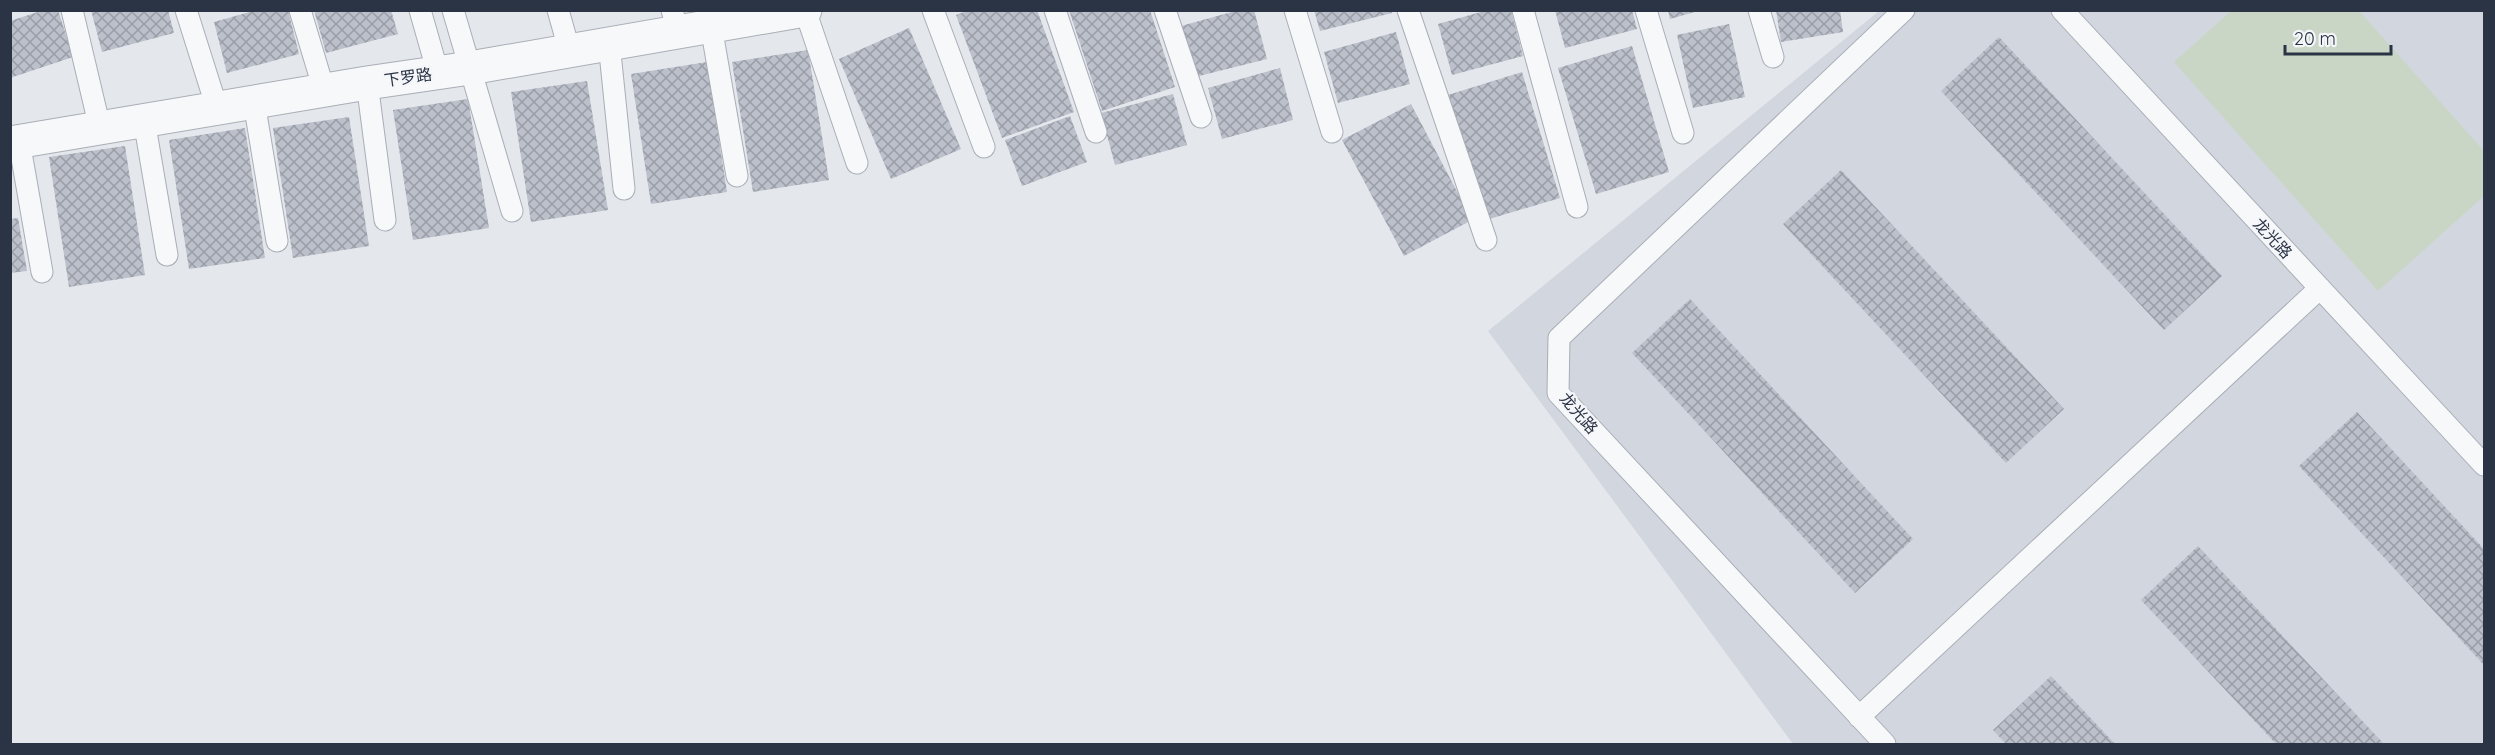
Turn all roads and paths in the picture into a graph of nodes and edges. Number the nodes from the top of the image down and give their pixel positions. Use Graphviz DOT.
graph roads {
  1 [pos="72,10"];
  2 [pos="186,10"];
  3 [pos="300,10"];
  4 [pos="420,10"];
  5 [pos="453,10"];
  6 [pos="558,10"];
  7 [pos="933,10"];
  8 [pos="1055,10"];
  9 [pos="1165,10"];
  10 [pos="1295,10"];
  11 [pos="1408,10"];
  12 [pos="1523,10"];
  13 [pos="1647,10"];
  14 [pos="1759,10"];
  15 [pos="1904,10"];
  16 [pos="2062,10"];
  17 [pos="792,12"];
  18 [pos="675,21"];
  19 [pos="711,26"];
  20 [pos="609,43"];
  21 [pos="569,49"];
  22 [pos="1773,57"];
  23 [pos="470,68"];
  24 [pos="438,73"];
  25 [pos="367,83"];
  26 [pos="324,90"];
  27 [pos="254,102"];
  28 [pos="216,108"];
  29 [pos="1201,117"];
  30 [pos="144,120"];
  31 [pos="100,128"];
  32 [pos="1096,132"];
  33 [pos="1332,132"];
  34 [pos="1683,133"];
  35 [pos="15,142"];
  36 [pos="984,147"];
  37 [pos="857,163"];
  38 [pos="737,177"];
  39 [pos="624,189"];
  40 [pos="1577,207"];
  41 [pos="512,210"];
  42 [pos="385,220"];
  43 [pos="277,240"];
  44 [pos="1486,240"];
  45 [pos="167,255"];
  46 [pos="42,273"];
  47 [pos="2320,288"];
  48 [pos="2484,465"];
  49 [pos="1859,717"];
  50 [pos="1884,744"];
  1 -- 31 [label="lane"];
  2 -- 28 [label="lane"];
  3 -- 26 [label="lane"];
  4 -- 24 [label="lane"];
  5 -- 23 [label="lane"];
  6 -- 21 [label="lane"];
  7 -- 36 [label="lane"];
  8 -- 32 [label="lane"];
  9 -- 29 [label="lane"];
  10 -- 33 [label="lane"];
  11 -- 44 [label="lane"];
  12 -- 40 [label="lane"];
  13 -- 34 [label="lane"];
  14 -- 22 [label="lane"];
  15 -- 49 [label="lane, 龙光路"];
  16 -- 47 [label="lane, 龙光路"];
  17 -- 19 [label="street, 下罗路"];
  17 -- 37 [label="lane"];
  18 -- 19 [label="street, 下罗路"];
  18 -- 20 [label="street, 下罗路"];
  19 -- 38 [label="lane"];
  20 -- 21 [label="street, 下罗路"];
  20 -- 39 [label="lane"];
  21 -- 23 [label="street, 下罗路"];
  23 -- 24 [label="street, 下罗路"];
  23 -- 41 [label="lane"];
  24 -- 25 [label="street, 下罗路"];
  25 -- 26 [label="street, 下罗路"];
  25 -- 42 [label="lane"];
  26 -- 27 [label="street, 下罗路"];
  27 -- 28 [label="street, 下罗路"];
  27 -- 43 [label="lane"];
  28 -- 30 [label="street, 下罗路"];
  30 -- 31 [label="street, 下罗路"];
  30 -- 45 [label="lane"];
  31 -- 35 [label="street, 下罗路"];
  35 -- 46 [label="lane"];
  47 -- 48 [label="lane, 龙光路"];
  47 -- 49 [label="lane"];
  49 -- 50 [label="lane, 龙光路"];
}
